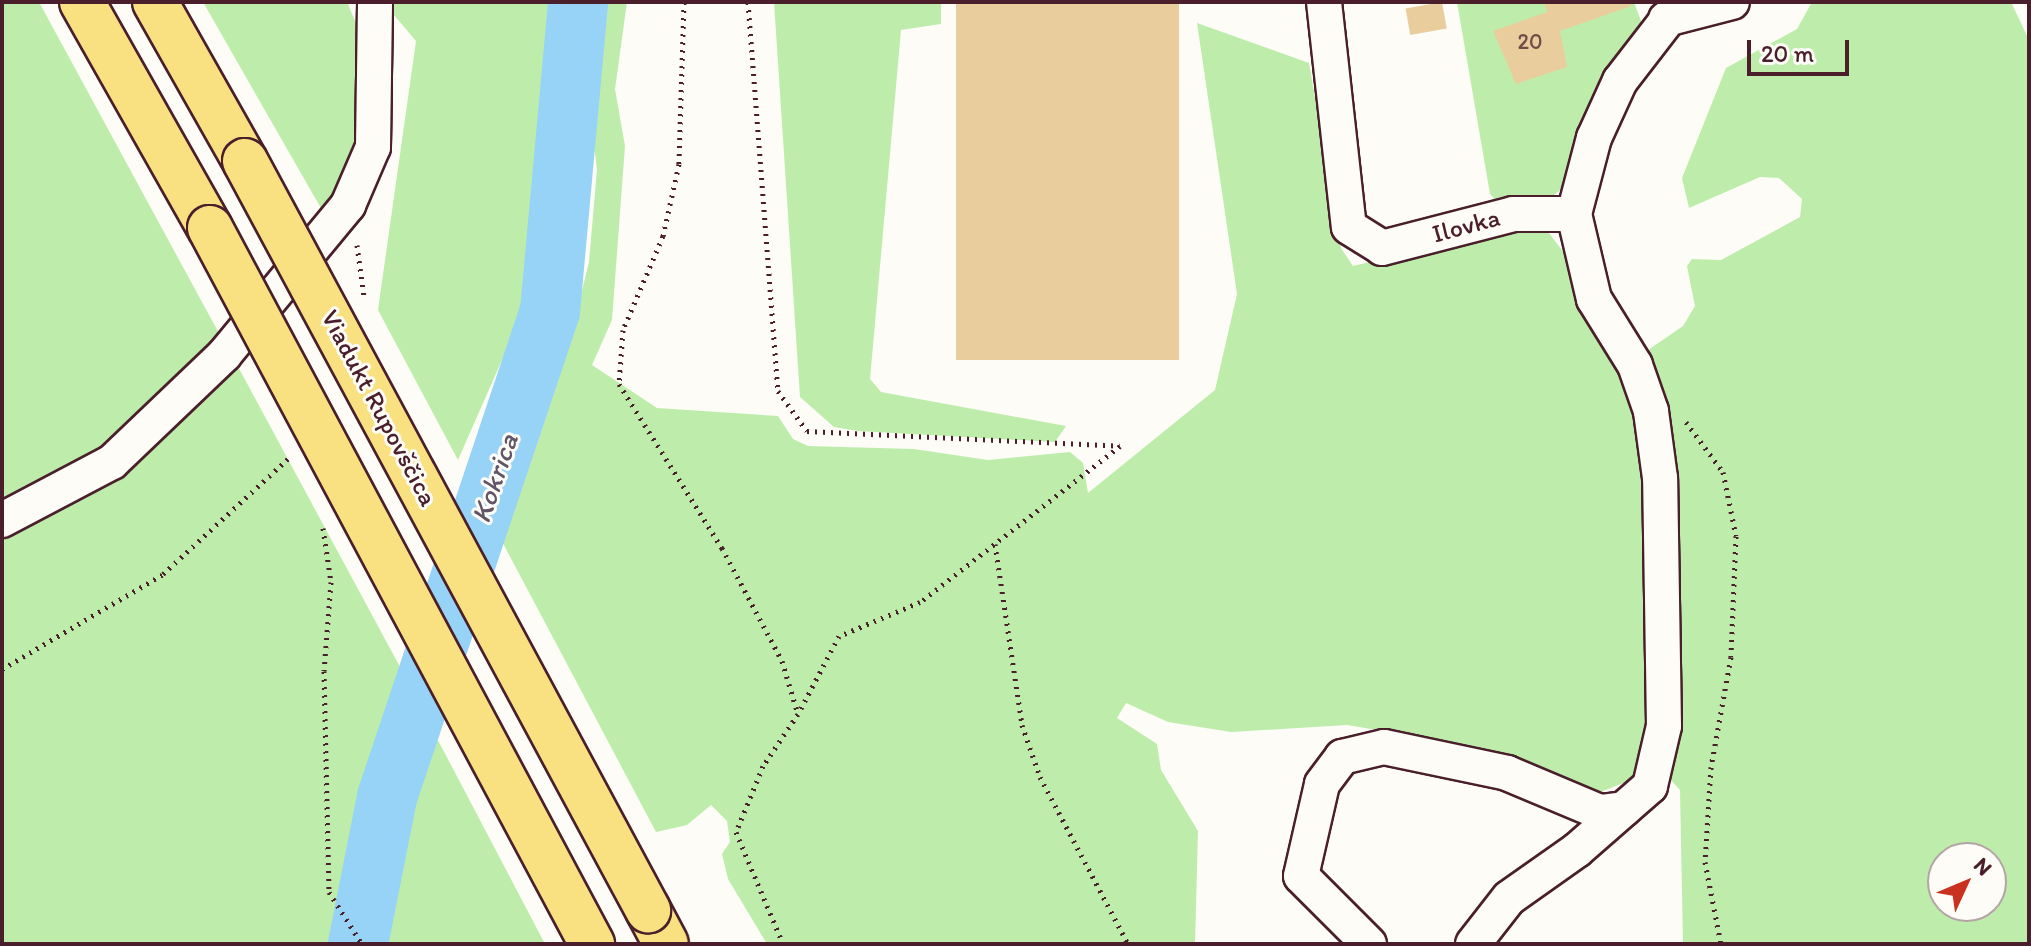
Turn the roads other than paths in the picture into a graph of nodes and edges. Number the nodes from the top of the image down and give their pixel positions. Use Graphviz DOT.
graph roads {
  1 [pos="82,2"];
  2 [pos="155,2"];
  3 [pos="1324,2"];
  4 [pos="1732,2"];
  5 [pos="370,4"];
  6 [pos="1673,10"];
  7 [pos="1574,214"];
  8 [pos="2,520"];
  9 [pos="1624,809"];
  10 [pos="657,927"];
  11 [pos="592,944"];
  12 [pos="1369,944"];
  13 [pos="1473,944"];
  1 -- 11 [label="highway, bridge"];
  2 -- 10 [label="highway, Viadukt Rupovščica, bridge"];
  3 -- 7 [label="street, Ilovka"];
  4 -- 6 [label="street"];
  5 -- 8 [label="street"];
  6 -- 7 [label="street"];
  7 -- 9 [label="street"];
  9 -- 12 [label="street"];
  9 -- 13 [label="street"];
}
